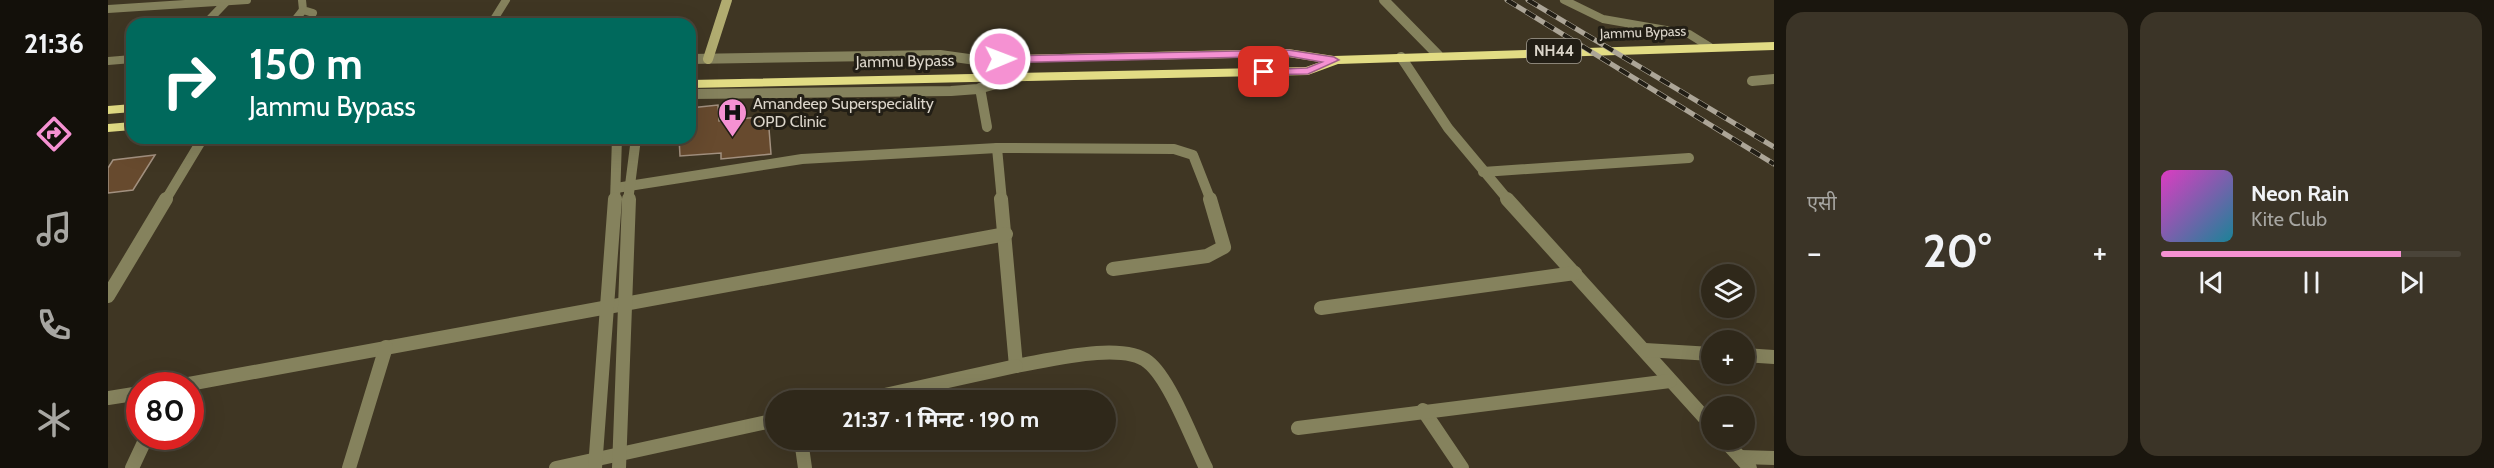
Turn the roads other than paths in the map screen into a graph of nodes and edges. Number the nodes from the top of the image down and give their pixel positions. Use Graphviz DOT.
graph roads {
  1 [pos="228,0"];
  2 [pos="247,0"];
  3 [pos="302,0"];
  4 [pos="506,0"];
  5 [pos="727,0"];
  6 [pos="1384,0"];
  7 [pos="1564,0"];
  8 [pos="108,9"];
  9 [pos="303,10"];
  10 [pos="314,13"];
  11 [pos="211,18"];
  12 [pos="297,18"];
  13 [pos="495,18"];
  14 [pos="1774,46"];
  15 [pos="1710,47"];
  16 [pos="1438,55"];
  17 [pos="1401,57"];
  18 [pos="696,59"];
  19 [pos="708,59"];
  20 [pos="126,60"];
  21 [pos="976,60"];
  22 [pos="1334,60"];
  23 [pos="108,61"];
  24 [pos="1018,77"];
  25 [pos="1774,80"];
  26 [pos="1752,81"];
  27 [pos="696,84"];
  28 [pos="980,88"];
  29 [pos="696,94"];
  30 [pos="126,108"];
  31 [pos="108,110"];
  32 [pos="126,126"];
  33 [pos="987,127"];
  34 [pos="108,128"];
  35 [pos="199,144"];
  36 [pos="618,144"];
  37 [pos="634,144"];
  38 [pos="997,148"];
  39 [pos="1689,158"];
  40 [pos="1483,172"];
  41 [pos="623,187"];
  42 [pos="1006,234"];
  43 [pos="1113,269"];
  44 [pos="1575,273"];
  45 [pos="108,296"];
  46 [pos="626,303"];
  47 [pos="606,307"];
  48 [pos="1321,308"];
  49 [pos="386,347"];
  50 [pos="1645,350"];
  51 [pos="1701,353"];
  52 [pos="1755,356"];
  53 [pos="1774,357"];
  54 [pos="1016,366"];
  55 [pos="204,381"];
  56 [pos="1670,381"];
  57 [pos="907,390"];
  58 [pos="126,395"];
  59 [pos="108,398"];
  60 [pos="1423,410"];
  61 [pos="1701,414"];
  62 [pos="765,423"];
  63 [pos="1298,428"];
  64 [pos="140,450"];
  65 [pos="802,450"];
  66 [pos="1734,450"];
  67 [pos="1774,458"];
  68 [pos="619,461"];
  69 [pos="1745,462"];
  70 [pos="596,464"];
  71 [pos="132,468"];
  72 [pos="348,468"];
  73 [pos="556,468"];
  74 [pos="805,468"];
  75 [pos="1206,468"];
  76 [pos="1462,468"];
  1 -- 2 [label="lane"];
  1 -- 8 [label="lane"];
  1 -- 11 [label="lane"];
  3 -- 9 [label="lane"];
  4 -- 13 [label="lane"];
  5 -- 19 [label="main road"];
  6 -- 16 [label="street"];
  7 -- 15 [label="lane"];
  9 -- 10 [label="lane"];
  9 -- 12 [label="lane"];
  14 -- 15 [label="highway, Jammu Bypass / NH44"];
  15 -- 16 [label="highway, Jammu Bypass / NH44"];
  16 -- 17 [label="highway, Jammu Bypass / NH44"];
  17 -- 22 [label="highway, Jammu Bypass / NH44"];
  17 -- 40 [label="street"];
  18 -- 19 [label="street"];
  19 -- 21 [label="street"];
  20 -- 23 [label="lane"];
  21 -- 22 [label="highway, Jammu Bypass / NH44"];
  22 -- 24 [label="highway, Jammu Bypass / NH44"];
  24 -- 27 [label="highway, Jammu Bypass / NH44"];
  24 -- 28 [label="street"];
  25 -- 26 [label="street"];
  28 -- 29 [label="street"];
  28 -- 33 [label="street"];
  30 -- 31 [label="highway"];
  32 -- 34 [label="highway"];
  35 -- 45 [label="street"];
  36 -- 41 [label="street"];
  37 -- 41 [label="street"];
  38 -- 41 [label="street"];
  38 -- 42 [label="street"];
  38 -- 43 [label="street"];
  39 -- 40 [label="street"];
  40 -- 44 [label="street"];
  41 -- 46 [label="street"];
  41 -- 47 [label="street"];
  42 -- 46 [label="street"];
  42 -- 54 [label="street"];
  44 -- 48 [label="street"];
  44 -- 50 [label="street"];
  46 -- 47 [label="street"];
  46 -- 68 [label="street"];
  47 -- 49 [label="street"];
  47 -- 70 [label="street"];
  49 -- 55 [label="street"];
  49 -- 72 [label="street"];
  50 -- 51 [label="street"];
  50 -- 56 [label="street"];
  52 -- 53 [label="street"];
  54 -- 57 [label="street"];
  54 -- 75 [label="street"];
  56 -- 60 [label="street"];
  56 -- 61 [label="street"];
  58 -- 59 [label="street"];
  60 -- 63 [label="street"];
  60 -- 76 [label="street"];
  62 -- 68 [label="street"];
  64 -- 71 [label="street"];
  65 -- 74 [label="street"];
  66 -- 69 [label="street"];
  67 -- 69 [label="street"];
  68 -- 70 [label="street"];
  70 -- 73 [label="street"];
}
